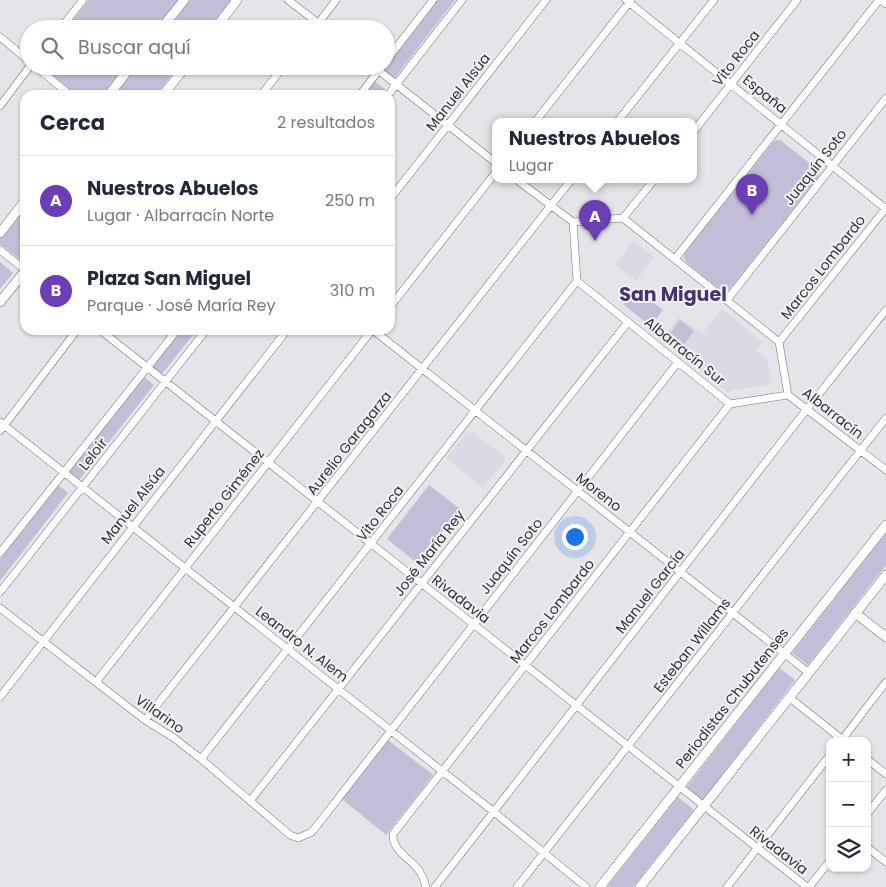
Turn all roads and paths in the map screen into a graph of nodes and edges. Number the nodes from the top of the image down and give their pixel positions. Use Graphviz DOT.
graph roads {
  1 [pos="83,0"];
  2 [pos="184,0"];
  3 [pos="237,0"];
  4 [pos="288,0"];
  5 [pos="336,0"];
  6 [pos="433,0"];
  7 [pos="462,0"];
  8 [pos="546,0"];
  9 [pos="714,0"];
  10 [pos="797,0"];
  11 [pos="881,0"];
  12 [pos="629,1"];
  13 [pos="886,3"];
  14 [pos="67,20"];
  15 [pos="168,20"];
  16 [pos="222,20"];
  17 [pos="310,20"];
  18 [pos="321,20"];
  19 [pos="0,37"];
  20 [pos="681,43"];
  21 [pos="395,49"];
  22 [pos="20,54"];
  23 [pos="23,75"];
  24 [pos="46,75"];
  25 [pos="124,75"];
  26 [pos="179,75"];
  27 [pos="277,75"];
  28 [pos="373,75"];
  29 [pos="386,75"];
  30 [pos="396,84"];
  31 [pos="732,84"];
  32 [pos="64,90"];
  33 [pos="113,90"];
  34 [pos="167,90"];
  35 [pos="266,90"];
  36 [pos="363,90"];
  37 [pos="392,90"];
  38 [pos="886,98"];
  39 [pos="0,106"];
  40 [pos="538,118"];
  41 [pos="620,118"];
  42 [pos="448,125"];
  43 [pos="782,125"];
  44 [pos="697,127"];
  45 [pos="492,160"];
  46 [pos="832,165"];
  47 [pos="492,177"];
  48 [pos="522,183"];
  49 [pos="570,183"];
  50 [pos="652,183"];
  51 [pos="395,193"];
  52 [pos="551,206"];
  53 [pos="20,207"];
  54 [pos="886,208"];
  55 [pos="623,218"];
  56 [pos="573,222"];
  57 [pos="0,233"];
  58 [pos="0,250"];
  59 [pos="675,259"];
  60 [pos="20,266"];
  61 [pos="20,276"];
  62 [pos="577,281"];
  63 [pos="728,300"];
  64 [pos="395,301"];
  65 [pos="0,302"];
  66 [pos="886,310"];
  67 [pos="628,322"];
  68 [pos="74,335"];
  69 [pos="106,335"];
  70 [pos="173,335"];
  71 [pos="202,335"];
  72 [pos="283,335"];
  73 [pos="368,335"];
  74 [pos="378,335"];
  75 [pos="779,342"];
  76 [pos="678,362"];
  77 [pos="148,368"];
  78 [pos="423,370"];
  79 [pos="166,382"];
  80 [pos="788,395"];
  81 [pos="730,404"];
  82 [pos="807,409"];
  83 [pos="476,411"];
  84 [pos="886,418"];
  85 [pos="215,421"];
  86 [pos="2,426"];
  87 [pos="526,451"];
  88 [pos="860,451"];
  89 [pos="268,463"];
  90 [pos="886,470"];
  91 [pos="64,472"];
  92 [pos="83,488"];
  93 [pos="578,491"];
  94 [pos="318,502"];
  95 [pos="886,525"];
  96 [pos="133,526"];
  97 [pos="630,532"];
  98 [pos="371,544"];
  99 [pos="0,553"];
  100 [pos="186,568"];
  101 [pos="680,572"];
  102 [pos="886,575"];
  103 [pos="421,584"];
  104 [pos="0,592"];
  105 [pos="236,607"];
  106 [pos="0,608"];
  107 [pos="732,613"];
  108 [pos="855,613"];
  109 [pos="472,625"];
  110 [pos="886,637"];
  111 [pos="43,641"];
  112 [pos="288,649"];
  113 [pos="784,654"];
  114 [pos="525,666"];
  115 [pos="809,673"];
  116 [pos="96,682"];
  117 [pos="886,682"];
  118 [pos="338,688"];
  119 [pos="0,697"];
  120 [pos="790,698"];
  121 [pos="576,706"];
  122 [pos="145,720"];
  123 [pos="390,730"];
  124 [pos="838,737"];
  125 [pos="844,737"];
  126 [pos="628,746"];
  127 [pos="201,759"];
  128 [pos="826,760"];
  129 [pos="871,762"];
  130 [pos="442,771"];
  131 [pos="886,774"];
  132 [pos="679,787"];
  133 [pos="886,790"];
  134 [pos="250,801"];
  135 [pos="704,807"];
  136 [pos="871,809"];
  137 [pos="494,812"];
  138 [pos="306,835"];
  139 [pos="757,848"];
  140 [pos="871,850"];
  141 [pos="544,852"];
  142 [pos="886,862"];
  143 [pos="826,866"];
  144 [pos="426,887"];
  145 [pos="435,887"];
  146 [pos="517,887"];
  147 [pos="586,887"];
  148 [pos="600,887"];
  149 [pos="640,887"];
  150 [pos="727,887"];
  151 [pos="808,887"];
  1 -- 14 [label="street"];
  2 -- 15 [label="street"];
  3 -- 16 [label="street"];
  4 -- 17 [label="street"];
  5 -- 18 [label="street"];
  6 -- 21 [label="street"];
  7 -- 30 [label="street"];
  8 -- 42 [label="street, Manuel Alsúa"];
  9 -- 20 [label="street"];
  10 -- 31 [label="street, Vito Roca"];
  11 -- 13 [label="street"];
  11 -- 43 [label="street"];
  12 -- 20 [label="street, España"];
  12 -- 40 [label="street"];
  19 -- 22 [label="street"];
  20 -- 31 [label="street, España"];
  20 -- 41 [label="street"];
  23 -- 39 [label="street"];
  24 -- 32 [label="street"];
  25 -- 33 [label="street"];
  26 -- 34 [label="street"];
  27 -- 35 [label="street"];
  28 -- 36 [label="street"];
  29 -- 30 [label="street"];
  30 -- 37 [label="street"];
  30 -- 42 [label="street"];
  31 -- 43 [label="street, España"];
  31 -- 44 [label="street, Vito Roca"];
  38 -- 46 [label="street, Juaquín Soto"];
  42 -- 45 [label="street"];
  42 -- 51 [label="street, Manuel Alsúa"];
  43 -- 46 [label="street, España"];
  43 -- 59 [label="street"];
  46 -- 54 [label="street, España"];
  46 -- 63 [label="street, Juaquín Soto"];
  47 -- 64 [label="street"];
  48 -- 52 [label="street"];
  49 -- 52 [label="street, Aurelio Garagarza"];
  50 -- 55 [label="street"];
  52 -- 56 [label="street"];
  52 -- 78 [label="street, Aurelio Garagarza"];
  53 -- 57 [label="street"];
  54 -- 75 [label="street, Marcos Lombardo"];
  55 -- 56 [label="street"];
  55 -- 59 [label="street"];
  56 -- 62 [label="street"];
  58 -- 60 [label="street"];
  59 -- 63 [label="street"];
  61 -- 65 [label="street"];
  62 -- 67 [label="street, Albarracín Sur"];
  62 -- 83 [label="street, Vito Roca"];
  63 -- 75 [label="street"];
  66 -- 82 [label="street, Manuel García"];
  67 -- 76 [label="street, Albarracín Sur"];
  67 -- 87 [label="street, José María Rey"];
  68 -- 86 [label="street"];
  69 -- 77 [label="street, Rivadavia"];
  70 -- 77 [label="street, Leloir"];
  71 -- 79 [label="street, Leloir"];
  72 -- 85 [label="street, Manuel Alsúa"];
  73 -- 89 [label="street, Ruperto Giménez"];
  74 -- 78 [label="street, Moreno"];
  75 -- 80 [label="street"];
  76 -- 81 [label="street, Albarracín Sur"];
  76 -- 93 [label="street, Juaquín Soto"];
  77 -- 79 [label="street, Rivadavia"];
  77 -- 91 [label="street, Leloir"];
  78 -- 83 [label="street, Moreno"];
  78 -- 94 [label="street, Aurelio Garagarza"];
  79 -- 85 [label="street, Rivadavia"];
  79 -- 92 [label="street, Leloir"];
  80 -- 81 [label="street, Albarracín Sur"];
  80 -- 82 [label="street, Albarracín"];
  81 -- 97 [label="street, Marcos Lombardo"];
  82 -- 88 [label="street, Albarracín"];
  82 -- 101 [label="street, Manuel García"];
  83 -- 87 [label="street, Moreno"];
  83 -- 98 [label="street, Vito Roca"];
  84 -- 88 [label="street, Esteban Willams"];
  85 -- 89 [label="street, Rivadavia"];
  85 -- 96 [label="street, Manuel Alsúa"];
  86 -- 91 [label="street, Leandro N. Alem"];
  87 -- 93 [label="street, Moreno"];
  87 -- 103 [label="street, José María Rey"];
  88 -- 90 [label="street, Albarracín"];
  88 -- 107 [label="street, Esteban Willams"];
  89 -- 94 [label="street, Rivadavia"];
  89 -- 100 [label="street, Ruperto Giménez"];
  91 -- 92 [label="street, Leandro N. Alem"];
  91 -- 99 [label="street, Leloir"];
  92 -- 96 [label="street, Leandro N. Alem"];
  92 -- 104 [label="street, Leloir"];
  93 -- 97 [label="street, Moreno"];
  93 -- 109 [label="street, Juaquín Soto"];
  94 -- 98 [label="street, Rivadavia"];
  94 -- 105 [label="street, Aurelio Garagarza"];
  95 -- 113 [label="street, Periodistas Chubutenses"];
  96 -- 100 [label="street, Leandro N. Alem"];
  96 -- 111 [label="street, Manuel Alsúa"];
  97 -- 101 [label="street, Moreno"];
  97 -- 114 [label="street, Marcos Lombardo"];
  98 -- 103 [label="street, Rivadavia"];
  98 -- 112 [label="street, Vito Roca"];
  100 -- 105 [label="street, Leandro N. Alem"];
  100 -- 116 [label="street, Ruperto Giménez"];
  101 -- 107 [label="street, Moreno"];
  101 -- 121 [label="street, Manuel García"];
  102 -- 108 [label="street"];
  103 -- 109 [label="street, Rivadavia"];
  103 -- 118 [label="street, José María Rey"];
  105 -- 112 [label="street, Leandro N. Alem"];
  105 -- 122 [label="street, Aurelio Garagarza"];
  106 -- 111 [label="street, Villarino"];
  107 -- 113 [label="street, Moreno"];
  107 -- 126 [label="street, Esteban Willams"];
  108 -- 110 [label="street"];
  108 -- 115 [label="street"];
  109 -- 114 [label="street, Rivadavia"];
  109 -- 123 [label="street, Juaquín Soto"];
  111 -- 116 [label="street, Villarino"];
  111 -- 119 [label="street, Manuel Alsúa"];
  112 -- 118 [label="street, Leandro N. Alem"];
  112 -- 127 [label="street, Vito Roca"];
  113 -- 115 [label="street, Moreno"];
  113 -- 132 [label="street, Periodistas Chubutenses"];
  114 -- 121 [label="street, Rivadavia"];
  114 -- 130 [label="street, Marcos Lombardo"];
  115 -- 120 [label="street"];
  116 -- 122 [label="street, Villarino"];
  117 -- 125 [label="street"];
  118 -- 123 [label="street, Leandro N. Alem"];
  118 -- 134 [label="street, José María Rey"];
  120 -- 124 [label="street"];
  120 -- 135 [label="street"];
  121 -- 126 [label="street, Rivadavia"];
  121 -- 137 [label="street, Manuel García"];
  122 -- 127 [label="street, Villarino"];
  123 -- 130 [label="street, Leandro N. Alem"];
  123 -- 138 [label="street, Juaquín Soto"];
  126 -- 132 [label="street, Rivadavia"];
  126 -- 141 [label="street, Esteban Willams"];
  127 -- 134 [label="street, Villarino"];
  128 -- 139 [label="street"];
  129 -- 131 [label="street"];
  130 -- 137 [label="street, Leandro N. Alem"];
  130 -- 144 [label="street, Marcos Lombardo"];
  132 -- 135 [label="street, Rivadavia"];
  132 -- 148 [label="street, Periodistas Chubutenses"];
  133 -- 136 [label="street"];
  134 -- 138 [label="street, Villarino"];
  135 -- 139 [label="street, Rivadavia"];
  135 -- 149 [label="street"];
  137 -- 141 [label="street, Leandro N. Alem"];
  137 -- 145 [label="street, Manuel García"];
  139 -- 150 [label="street"];
  139 -- 151 [label="street, Rivadavia"];
  140 -- 142 [label="street"];
  141 -- 146 [label="street, Esteban Willams"];
  141 -- 147 [label="street, Leandro N. Alem"];
  143 -- 151 [label="street"];
}
